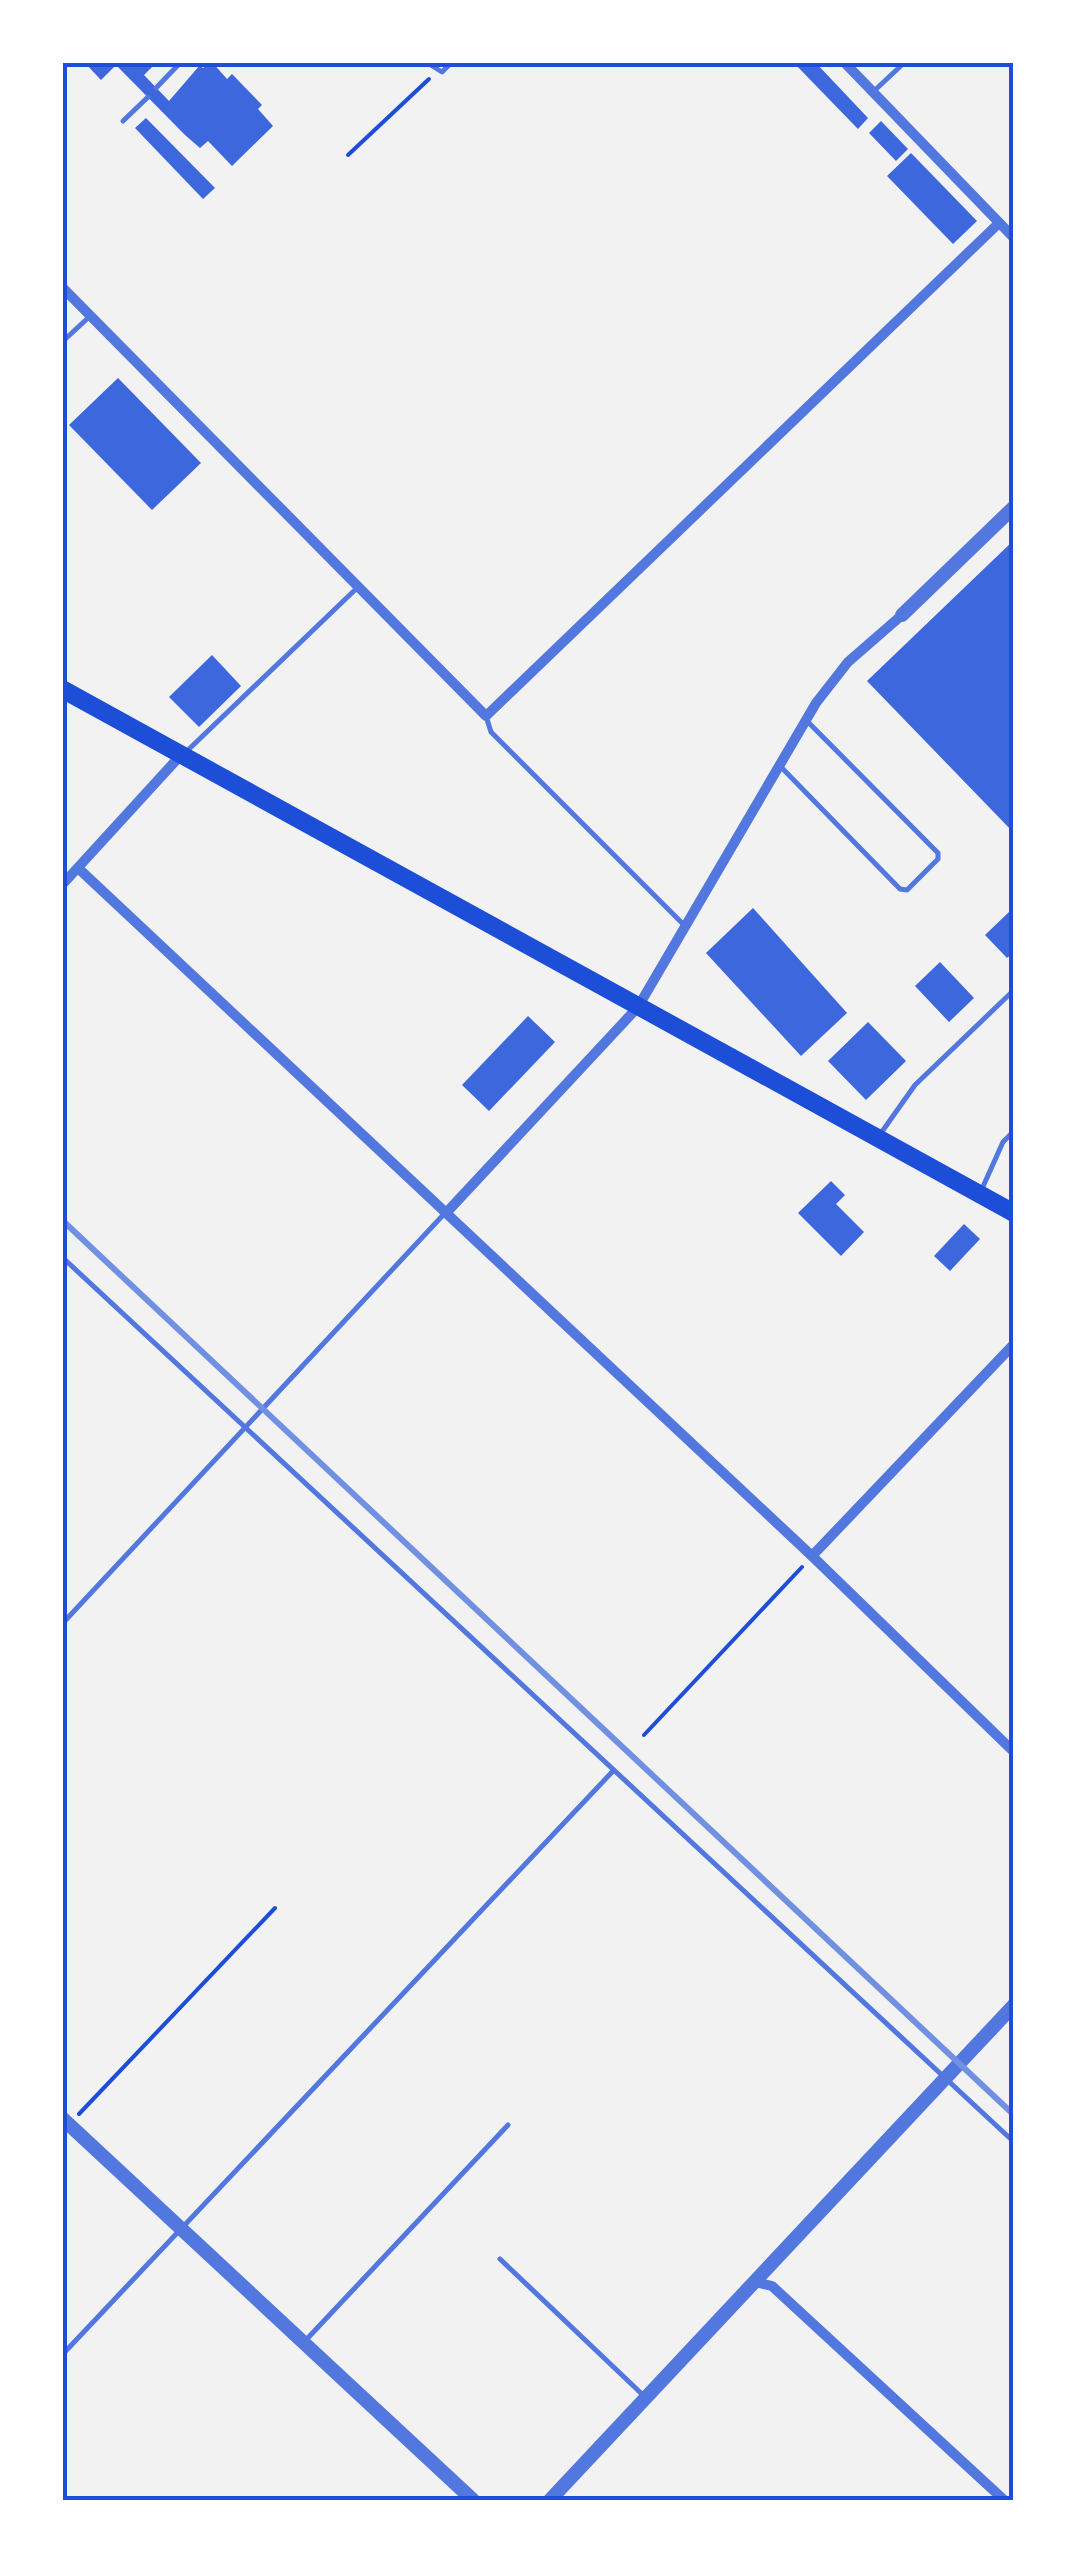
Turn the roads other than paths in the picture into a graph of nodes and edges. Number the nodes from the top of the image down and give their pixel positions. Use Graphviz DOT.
graph roads {
  1 [pos="181,62"];
  2 [pos="426,62"];
  3 [pos="452,62"];
  4 [pos="844,62"];
  5 [pos="905,62"];
  6 [pos="156,88"];
  7 [pos="873,93"];
  8 [pos="148,97"];
  9 [pos="124,121"];
  10 [pos="999,223"];
  11 [pos="1014,238"];
  12 [pos="62,287"];
  13 [pos="90,316"];
  14 [pos="62,342"];
  15 [pos="1014,508"];
  16 [pos="358,587"];
  17 [pos="902,616"];
  18 [pos="62,690"];
  19 [pos="486,716"];
  20 [pos="807,721"];
  21 [pos="180,756"];
  22 [pos="780,766"];
  23 [pos="78,868"];
  24 [pos="62,885"];
  25 [pos="686,926"];
  26 [pos="1014,990"];
  27 [pos="638,1007"];
  28 [pos="1014,1131"];
  29 [pos="877,1140"];
  30 [pos="980,1194"];
  31 [pos="446,1212"];
  32 [pos="1014,1213"];
  33 [pos="62,1257"];
  34 [pos="1014,1344"];
  35 [pos="246,1428"];
  36 [pos="812,1556"];
  37 [pos="62,1624"];
  38 [pos="1014,1752"];
  39 [pos="613,1771"];
  40 [pos="1010,2014"];
  41 [pos="943,2081"];
  42 [pos="66,2121"];
  43 [pos="508,2125"];
  44 [pos="1014,2142"];
  45 [pos="182,2230"];
  46 [pos="500,2259"];
  47 [pos="756,2282"];
  48 [pos="303,2343"];
  49 [pos="62,2355"];
  50 [pos="644,2396"];
  51 [pos="473,2500"];
  52 [pos="550,2500"];
  53 [pos="1004,2500"];
  1 -- 6 [label="lane"];
  2 -- 3 [label="lane"];
  4 -- 7 [label="street"];
  5 -- 7 [label="lane"];
  7 -- 10 [label="street"];
  8 -- 9 [label="lane"];
  10 -- 11 [label="street"];
  10 -- 19 [label="street"];
  12 -- 13 [label="street"];
  13 -- 14 [label="lane"];
  13 -- 16 [label="street"];
  15 -- 17 [label="street"];
  16 -- 19 [label="street"];
  16 -- 21 [label="lane"];
  17 -- 20 [label="street"];
  18 -- 21 [label="main road"];
  19 -- 25 [label="lane"];
  20 -- 22 [label="street"];
  20 -- 22 [label="lane"];
  21 -- 23 [label="street"];
  21 -- 27 [label="main road"];
  22 -- 25 [label="street"];
  23 -- 24 [label="street"];
  23 -- 31 [label="street"];
  25 -- 27 [label="street"];
  26 -- 29 [label="lane"];
  27 -- 29 [label="main road"];
  27 -- 31 [label="street"];
  28 -- 30 [label="lane"];
  29 -- 30 [label="main road"];
  30 -- 32 [label="main road"];
  31 -- 35 [label="lane"];
  31 -- 36 [label="street"];
  33 -- 35 [label="lane"];
  34 -- 36 [label="street"];
  35 -- 37 [label="lane"];
  35 -- 39 [label="lane"];
  36 -- 38 [label="street"];
  39 -- 41 [label="lane"];
  39 -- 45 [label="lane"];
  40 -- 41 [label="street"];
  41 -- 44 [label="lane"];
  41 -- 47 [label="street"];
  42 -- 45 [label="street"];
  43 -- 48 [label="lane"];
  45 -- 48 [label="street"];
  45 -- 49 [label="lane"];
  46 -- 50 [label="lane"];
  47 -- 50 [label="street"];
  47 -- 53 [label="street"];
  48 -- 51 [label="street"];
  50 -- 52 [label="street"];
}
